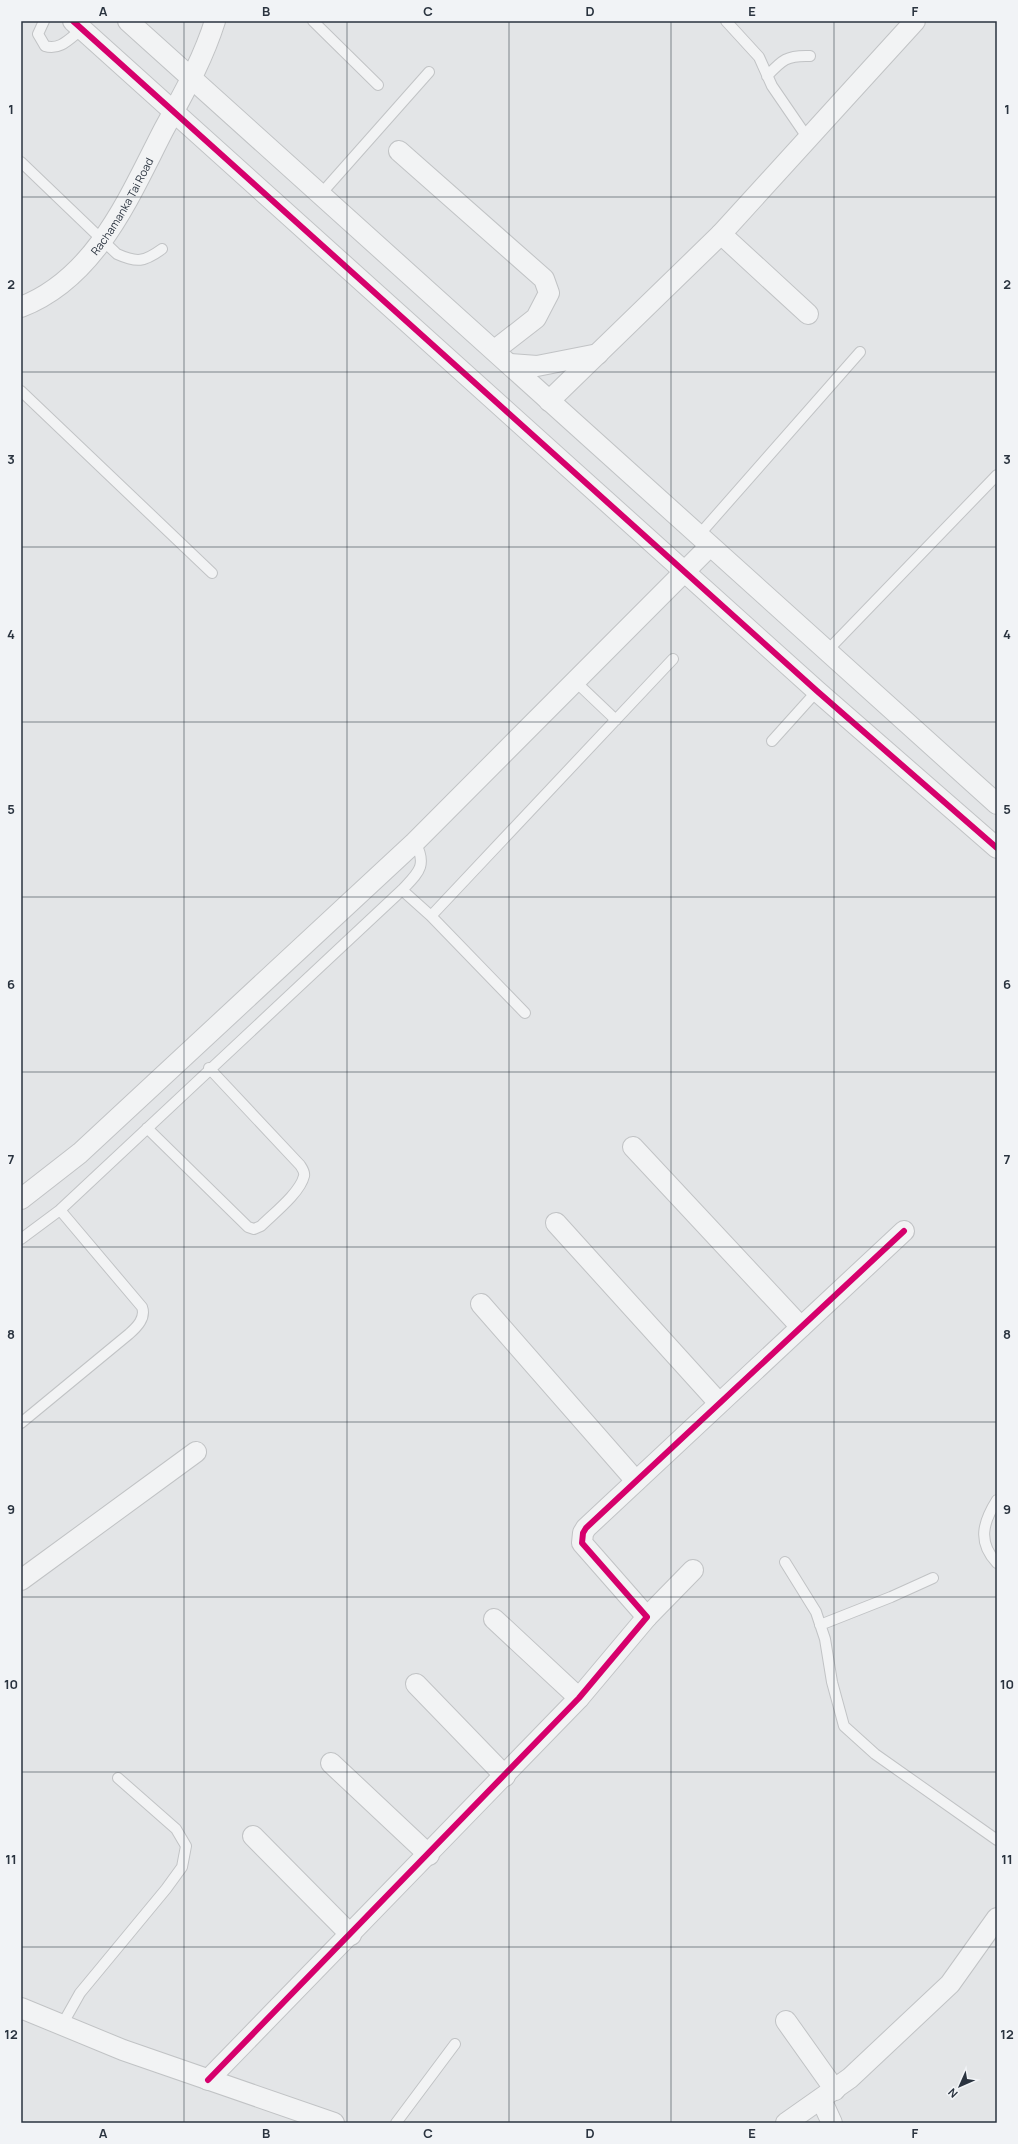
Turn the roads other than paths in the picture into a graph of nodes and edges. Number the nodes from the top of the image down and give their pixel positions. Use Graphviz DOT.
graph roads {
  1 [pos="44,21"];
  2 [pos="128,21"];
  3 [pos="215,21"];
  4 [pos="313,21"];
  5 [pos="726,21"];
  6 [pos="915,21"];
  7 [pos="77,25"];
  8 [pos="810,56"];
  9 [pos="429,72"];
  10 [pos="766,76"];
  11 [pos="378,85"];
  12 [pos="183,96"];
  13 [pos="809,140"];
  14 [pos="399,151"];
  15 [pos="21,162"];
  16 [pos="320,195"];
  17 [pos="721,234"];
  18 [pos="102,242"];
  19 [pos="162,249"];
  20 [pos="21,307"];
  21 [pos="808,314"];
  22 [pos="495,350"];
  23 [pos="860,352"];
  24 [pos="598,354"];
  25 [pos="510,364"];
  26 [pos="21,391"];
  27 [pos="550,401"];
  28 [pos="997,475"];
  29 [pos="697,556"];
  30 [pos="212,573"];
  31 [pos="827,651"];
  32 [pos="673,659"];
  33 [pos="576,682"];
  34 [pos="817,691"];
  35 [pos="616,720"];
  36 [pos="772,741"];
  37 [pos="997,804"];
  38 [pos="415,842"];
  39 [pos="997,848"];
  40 [pos="402,890"];
  41 [pos="432,916"];
  42 [pos="525,1013"];
  43 [pos="210,1068"];
  44 [pos="146,1128"];
  45 [pos="633,1147"];
  46 [pos="21,1199"];
  47 [pos="60,1210"];
  48 [pos="556,1223"];
  49 [pos="904,1231"];
  50 [pos="21,1239"];
  51 [pos="481,1304"];
  52 [pos="801,1326"];
  53 [pos="719,1403"];
  54 [pos="21,1423"];
  55 [pos="196,1452"];
  56 [pos="636,1481"];
  57 [pos="997,1500"];
  58 [pos="785,1562"];
  59 [pos="997,1563"];
  60 [pos="693,1570"];
  61 [pos="933,1578"];
  62 [pos="21,1580"];
  63 [pos="647,1617"];
  64 [pos="494,1619"];
  65 [pos="820,1625"];
  66 [pos="416,1684"];
  67 [pos="580,1698"];
  68 [pos="331,1763"];
  69 [pos="505,1776"];
  70 [pos="118,1778"];
  71 [pos="253,1836"];
  72 [pos="997,1840"];
  73 [pos="429,1855"];
  74 [pos="997,1918"];
  75 [pos="351,1935"];
  76 [pos="21,2008"];
  77 [pos="786,2021"];
  78 [pos="62,2025"];
  79 [pos="455,2044"];
  80 [pos="208,2080"];
  81 [pos="828,2094"];
  82 [pos="334,2123"];
  83 [pos="396,2123"];
  84 [pos="786,2123"];
  85 [pos="832,2123"];
  1 -- 7 [label="lane"];
  2 -- 12 [label="street"];
  3 -- 12 [label="street, Rachamanka Tai Road"];
  4 -- 11 [label="lane"];
  5 -- 10 [label="lane"];
  6 -- 13 [label="street"];
  7 -- 12 [label="street"];
  8 -- 10 [label="lane"];
  9 -- 16 [label="lane"];
  10 -- 13 [label="lane"];
  12 -- 16 [label="street"];
  12 -- 18 [label="street, Rachamanka Tai Road"];
  12 -- 29 [label="street"];
  13 -- 17 [label="street"];
  14 -- 22 [label="street"];
  15 -- 18 [label="lane"];
  16 -- 22 [label="street"];
  17 -- 21 [label="street"];
  17 -- 24 [label="street"];
  18 -- 19 [label="lane"];
  18 -- 20 [label="street, Rachamanka Tai Road"];
  22 -- 25 [label="street"];
  23 -- 29 [label="lane"];
  24 -- 25 [label="street"];
  24 -- 27 [label="street"];
  25 -- 27 [label="street"];
  26 -- 30 [label="lane"];
  27 -- 29 [label="street"];
  28 -- 31 [label="lane"];
  29 -- 31 [label="street"];
  29 -- 33 [label="street"];
  29 -- 34 [label="street"];
  31 -- 37 [label="street"];
  32 -- 35 [label="lane"];
  33 -- 35 [label="lane"];
  33 -- 38 [label="street"];
  34 -- 36 [label="lane"];
  34 -- 39 [label="street"];
  35 -- 41 [label="lane"];
  38 -- 40 [label="lane"];
  38 -- 46 [label="street"];
  40 -- 41 [label="lane"];
  40 -- 43 [label="lane"];
  41 -- 42 [label="lane"];
  43 -- 44 [label="lane"];
  43 -- 44 [label="lane"];
  44 -- 47 [label="lane"];
  45 -- 52 [label="street"];
  47 -- 50 [label="lane"];
  47 -- 54 [label="lane"];
  48 -- 53 [label="street"];
  49 -- 52 [label="street"];
  51 -- 56 [label="street"];
  52 -- 53 [label="street"];
  53 -- 56 [label="street"];
  55 -- 62 [label="street"];
  56 -- 63 [label="street"];
  57 -- 59 [label="lane"];
  58 -- 65 [label="lane"];
  60 -- 63 [label="street"];
  61 -- 65 [label="lane"];
  63 -- 67 [label="street"];
  64 -- 67 [label="street"];
  65 -- 72 [label="lane"];
  66 -- 69 [label="street"];
  67 -- 69 [label="street"];
  68 -- 73 [label="street"];
  69 -- 73 [label="street"];
  70 -- 78 [label="lane"];
  71 -- 75 [label="street"];
  73 -- 75 [label="street"];
  74 -- 81 [label="street"];
  75 -- 80 [label="street"];
  76 -- 78 [label="street"];
  77 -- 81 [label="street"];
  78 -- 80 [label="street"];
  79 -- 83 [label="lane"];
  80 -- 82 [label="street"];
  81 -- 84 [label="street"];
  81 -- 85 [label="street"];
}
